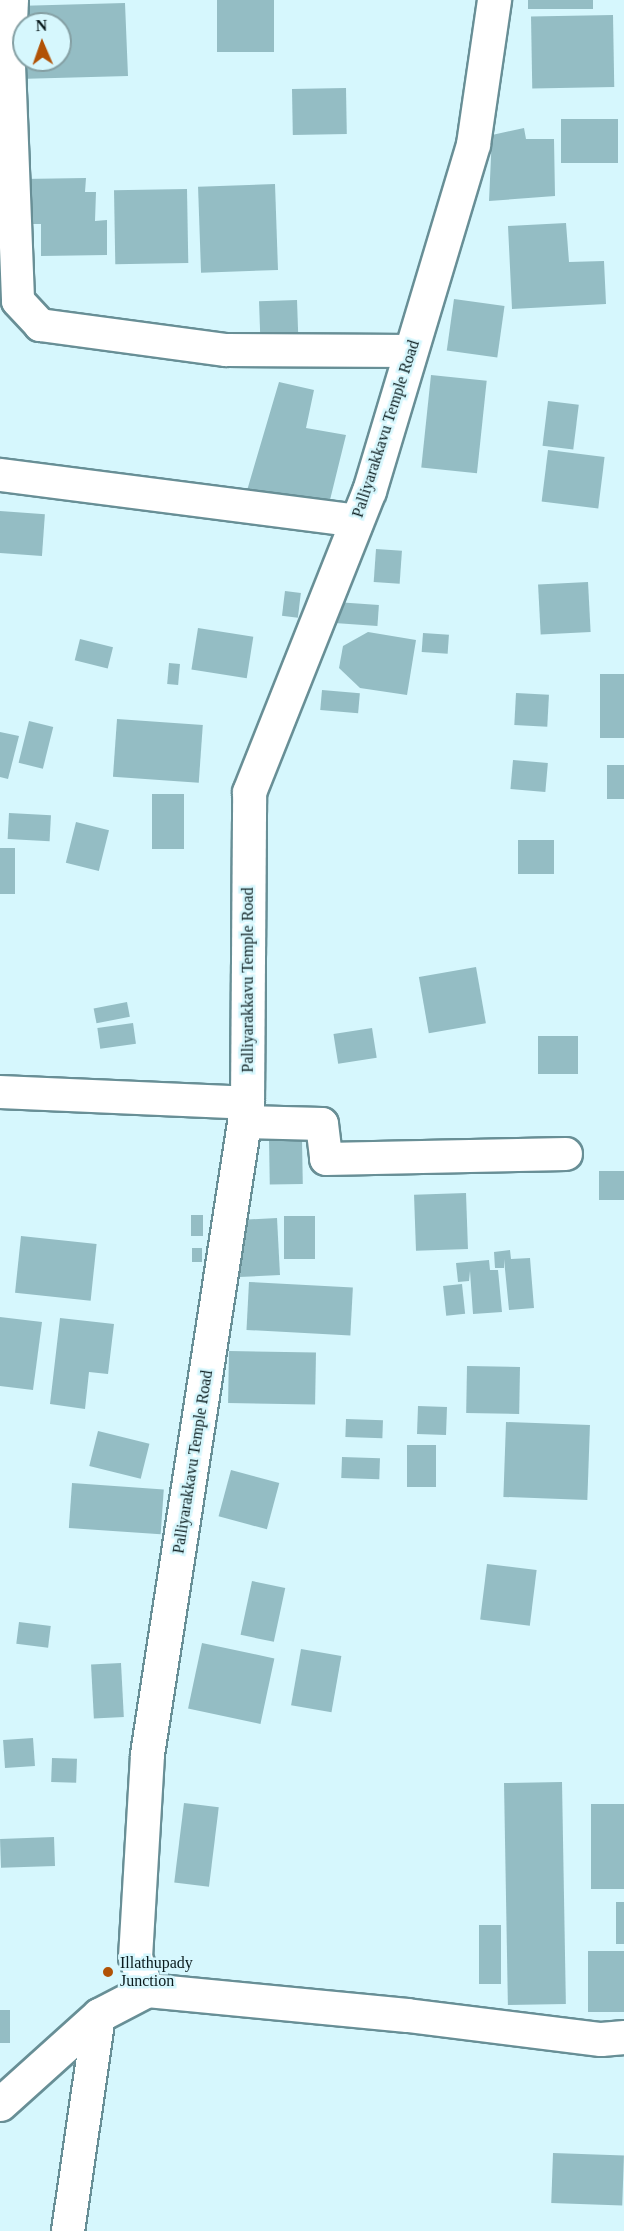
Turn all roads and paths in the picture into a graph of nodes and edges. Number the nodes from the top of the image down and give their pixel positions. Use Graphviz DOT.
graph roads {
  1 [pos="12,0"];
  2 [pos="494,0"];
  3 [pos="411,351"];
  4 [pos="0,475"];
  5 [pos="357,521"];
  6 [pos="0,1092"];
  7 [pos="246,1112"];
  8 [pos="566,1154"];
  9 [pos="147,1990"];
  10 [pos="99,2015"];
  11 [pos="624,2037"];
  12 [pos="0,2104"];
  13 [pos="68,2231"];
  1 -- 3 [label="street"];
  2 -- 3 [label="street, Palliyarakkavu Temple Road"];
  3 -- 5 [label="street, Palliyarakkavu Temple Road"];
  4 -- 5 [label="street"];
  5 -- 7 [label="street, Palliyarakkavu Temple Road"];
  6 -- 7 [label="street"];
  7 -- 8 [label="street"];
  7 -- 9 [label="street, Palliyarakkavu Temple Road"];
  9 -- 10 [label="street"];
  9 -- 11 [label="street"];
  10 -- 12 [label="street"];
  10 -- 13 [label="street"];
}
